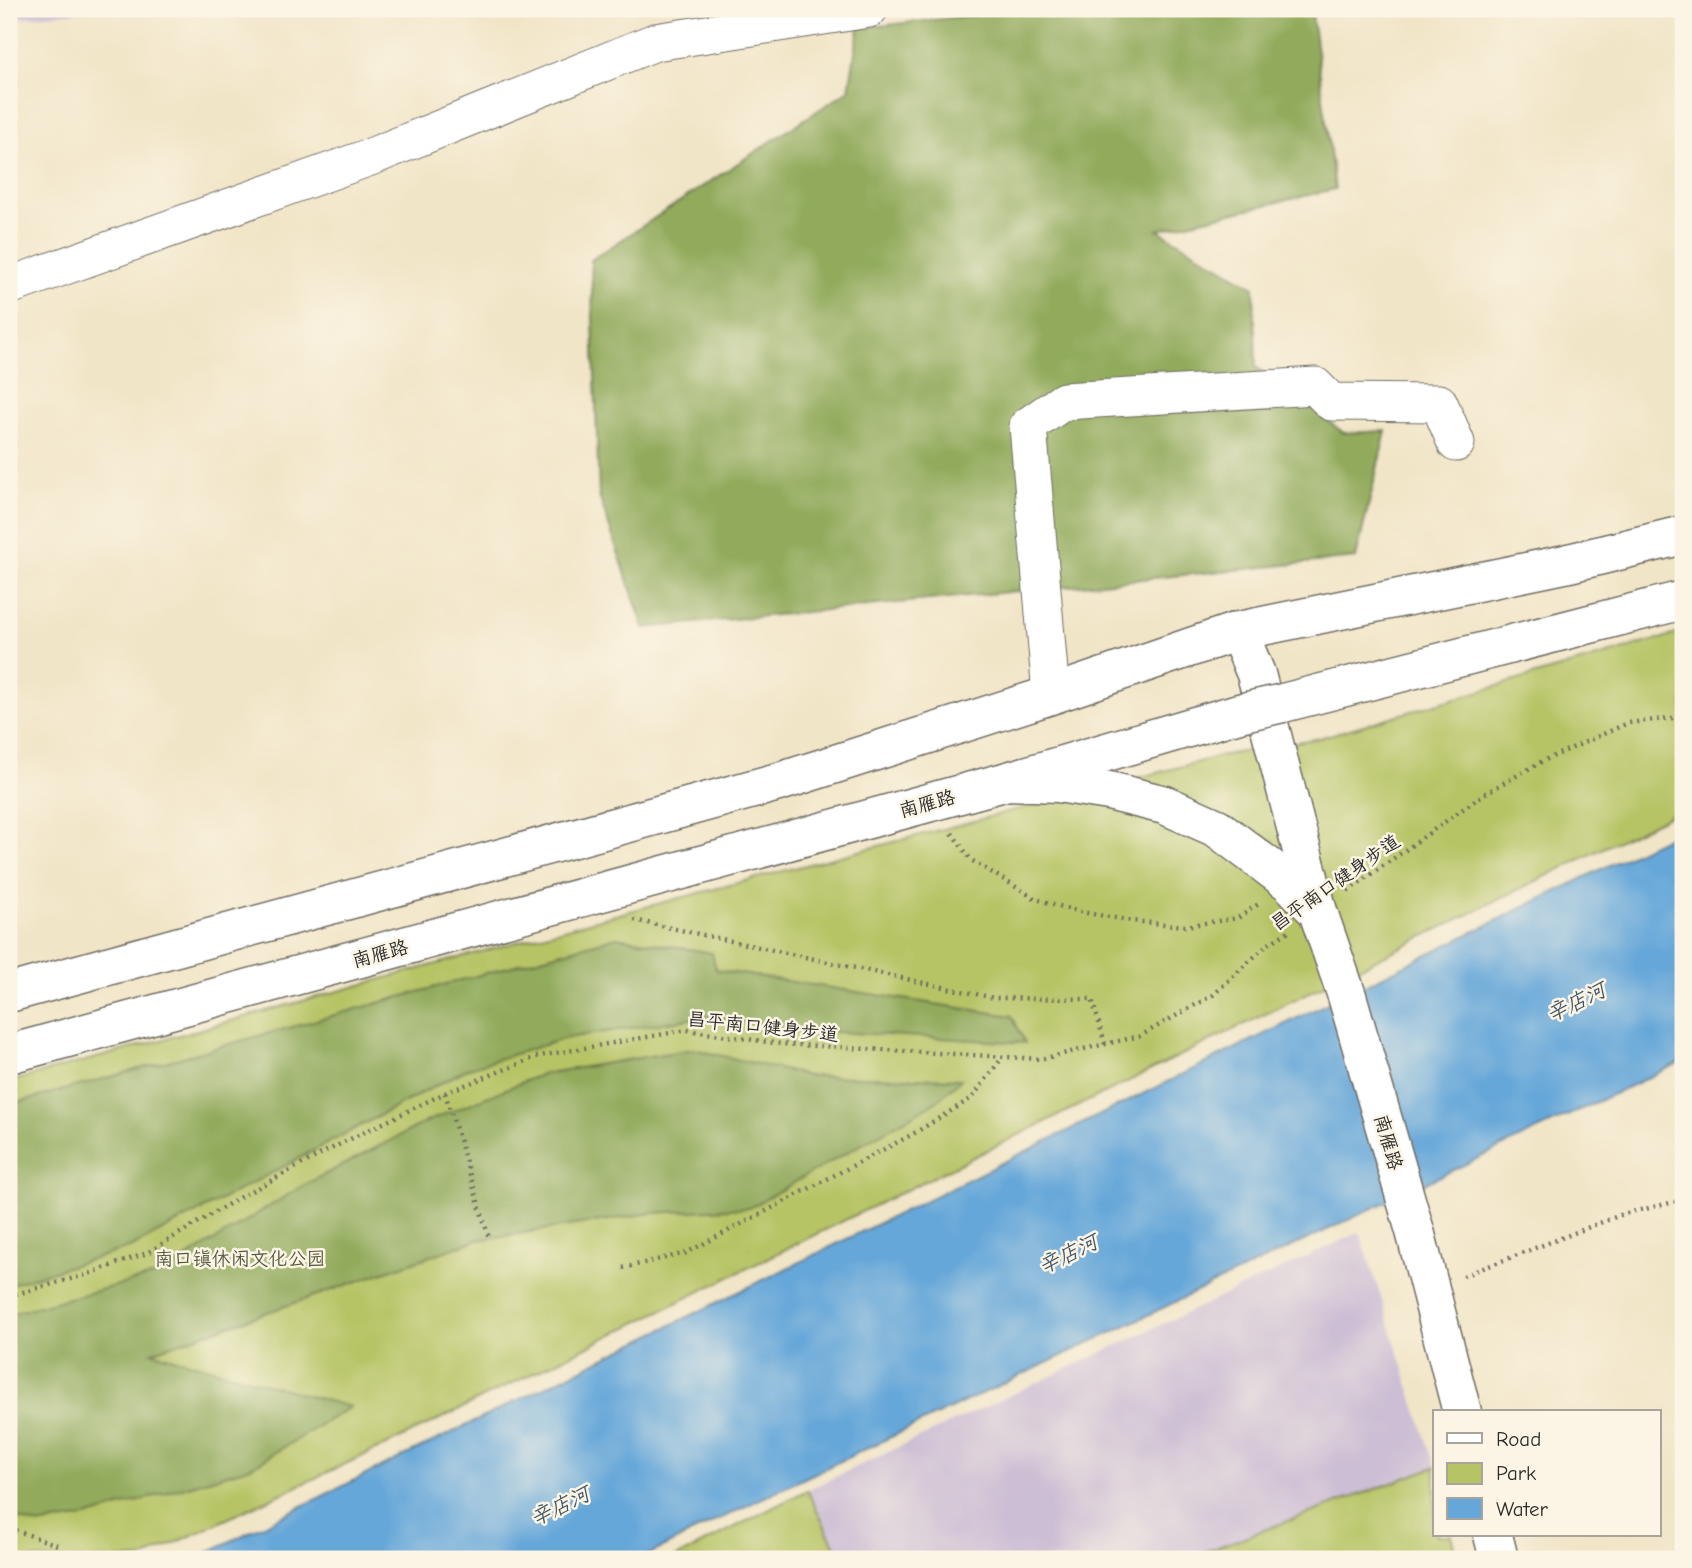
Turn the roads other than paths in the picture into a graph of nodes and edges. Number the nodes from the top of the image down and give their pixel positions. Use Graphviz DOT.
graph roads {
  1 [pos="869,9"];
  2 [pos="9,286"];
  3 [pos="1456,443"];
  4 [pos="1683,535"];
  5 [pos="1683,600"];
  6 [pos="1238,631"];
  7 [pos="1051,695"];
  8 [pos="1008,781"];
  9 [pos="1318,912"];
  10 [pos="9,993"];
  11 [pos="9,1054"];
  12 [pos="1461,1410"];
  13 [pos="1493,1536"];
  14 [pos="1499,1559"];
  1 -- 2 [label="street"];
  3 -- 7 [label="street"];
  4 -- 6 [label="main road"];
  5 -- 8 [label="main road, bridge"];
  6 -- 7 [label="main road"];
  6 -- 9 [label="main road"];
  7 -- 10 [label="main road"];
  8 -- 9 [label="main road, 南雁路"];
  8 -- 11 [label="main road, 南雁路"];
  9 -- 12 [label="main road, 南雁路"];
  13 -- 14 [label="main road"];
}
